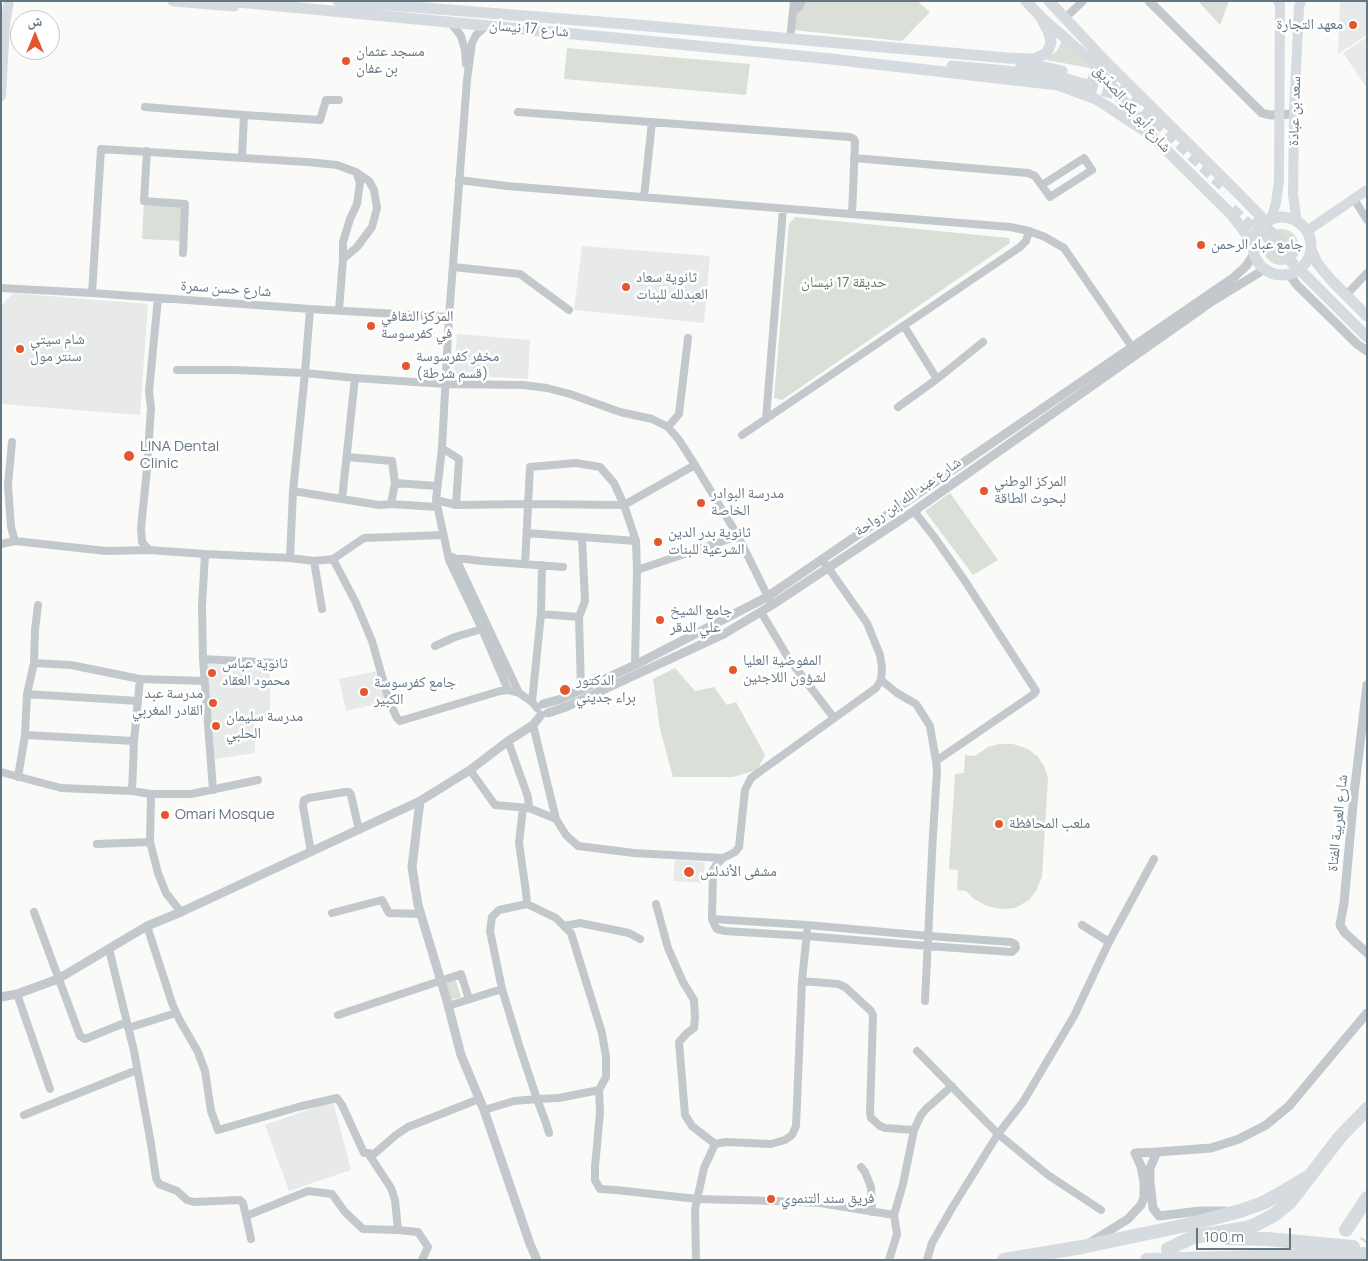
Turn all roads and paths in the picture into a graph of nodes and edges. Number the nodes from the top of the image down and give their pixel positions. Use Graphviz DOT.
graph roads {
  1 [pos="9,1"];
  2 [pos="173,1"];
  3 [pos="227,1"];
  4 [pos="339,1"];
  5 [pos="794,1"];
  6 [pos="802,1"];
  7 [pos="1026,1"];
  8 [pos="1036,1"];
  9 [pos="1049,1"];
  10 [pos="1083,1"];
  11 [pos="1149,1"];
  12 [pos="1278,1"];
  13 [pos="1301,1"];
  14 [pos="266,5"];
  15 [pos="793,12"];
  16 [pos="1040,16"];
  17 [pos="1065,18"];
  18 [pos="451,23"];
  19 [pos="626,24"];
  20 [pos="487,26"];
  21 [pos="626,39"];
  22 [pos="790,40"];
  23 [pos="866,46"];
  24 [pos="831,59"];
  25 [pos="1094,61"];
  26 [pos="2,69"];
  27 [pos="467,80"];
  28 [pos="1,96"];
  29 [pos="339,100"];
  30 [pos="146,107"];
  31 [pos="518,112"];
  32 [pos="1294,114"];
  33 [pos="1278,115"];
  34 [pos="244,116"];
  35 [pos="652,122"];
  36 [pos="1151,135"];
  37 [pos="147,151"];
  38 [pos="242,157"];
  39 [pos="854,158"];
  40 [pos="356,172"];
  41 [pos="459,180"];
  42 [pos="1367,182"];
  43 [pos="1042,185"];
  44 [pos="1366,190"];
  45 [pos="644,197"];
  46 [pos="1354,199"];
  47 [pos="783,209"];
  48 [pos="852,214"];
  49 [pos="1367,220"];
  50 [pos="1269,221"];
  51 [pos="1297,222"];
  52 [pos="1029,231"];
  53 [pos="1307,232"];
  54 [pos="1272,239"];
  55 [pos="1254,248"];
  56 [pos="1311,249"];
  57 [pos="183,253"];
  58 [pos="1290,256"];
  59 [pos="343,258"];
  60 [pos="453,267"];
  61 [pos="1265,270"];
  62 [pos="1367,273"];
  63 [pos="1289,274"];
  64 [pos="1,288"];
  65 [pos="92,293"];
  66 [pos="1346,295"];
  67 [pos="158,298"];
  68 [pos="310,309"];
  69 [pos="339,310"];
  70 [pos="569,310"];
  71 [pos="1367,316"];
  72 [pos="449,317"];
  73 [pos="904,326"];
  74 [pos="1367,326"];
  75 [pos="1367,337"];
  76 [pos="688,338"];
  77 [pos="983,342"];
  78 [pos="1132,347"];
  79 [pos="1367,351"];
  80 [pos="177,370"];
  81 [pos="305,373"];
  82 [pos="355,378"];
  83 [pos="938,379"];
  84 [pos="445,384"];
  85 [pos="898,407"];
  86 [pos="766,419"];
  87 [pos="668,427"];
  88 [pos="742,435"];
  89 [pos="12,442"];
  90 [pos="442,448"];
  91 [pos="347,457"];
  92 [pos="695,465"];
  93 [pos="394,483"];
  94 [pos="437,486"];
  95 [pos="292,491"];
  96 [pos="342,499"];
  97 [pos="437,503"];
  98 [pos="392,504"];
  99 [pos="456,504"];
  100 [pos="528,504"];
  101 [pos="624,505"];
  102 [pos="914,511"];
  103 [pos="527,533"];
  104 [pos="443,535"];
  105 [pos="738,536"];
  106 [pos="582,538"];
  107 [pos="15,541"];
  108 [pos="636,541"];
  109 [pos="1,544"];
  110 [pos="149,550"];
  111 [pos="447,552"];
  112 [pos="206,554"];
  113 [pos="290,558"];
  114 [pos="333,559"];
  115 [pos="456,559"];
  116 [pos="822,559"];
  117 [pos="314,561"];
  118 [pos="526,564"];
  119 [pos="542,565"];
  120 [pos="563,567"];
  121 [pos="829,568"];
  122 [pos="637,570"];
  123 [pos="767,597"];
  124 [pos="38,605"];
  125 [pos="772,606"];
  126 [pos="322,609"];
  127 [pos="761,612"];
  128 [pos="541,614"];
  129 [pos="579,616"];
  130 [pos="482,629"];
  131 [pos="435,646"];
  132 [pos="203,659"];
  133 [pos="277,662"];
  134 [pos="34,663"];
  135 [pos="635,665"];
  136 [pos="140,679"];
  137 [pos="881,680"];
  138 [pos="204,681"];
  139 [pos="1367,685"];
  140 [pos="508,690"];
  141 [pos="581,690"];
  142 [pos="519,692"];
  143 [pos="27,694"];
  144 [pos="138,701"];
  145 [pos="540,709"];
  146 [pos="834,718"];
  147 [pos="533,725"];
  148 [pos="25,735"];
  149 [pos="134,741"];
  150 [pos="508,741"];
  151 [pos="936,762"];
  152 [pos="470,770"];
  153 [pos="1,772"];
  154 [pos="18,777"];
  155 [pos="258,780"];
  156 [pos="132,790"];
  157 [pos="213,790"];
  158 [pos="151,794"];
  159 [pos="420,801"];
  160 [pos="526,808"];
  161 [pos="556,820"];
  162 [pos="359,830"];
  163 [pos="150,842"];
  164 [pos="97,844"];
  165 [pos="311,852"];
  166 [pos="723,858"];
  167 [pos="1154,858"];
  168 [pos="527,904"];
  169 [pos="656,904"];
  170 [pos="34,912"];
  171 [pos="181,912"];
  172 [pos="332,913"];
  173 [pos="421,914"];
  174 [pos="712,919"];
  175 [pos="807,925"];
  176 [pos="1082,925"];
  177 [pos="148,926"];
  178 [pos="564,926"];
  179 [pos="806,936"];
  180 [pos="929,936"];
  181 [pos="640,939"];
  182 [pos="1109,942"];
  183 [pos="928,946"];
  184 [pos="109,950"];
  185 [pos="1367,953"];
  186 [pos="58,979"];
  187 [pos="441,980"];
  188 [pos="802,981"];
  189 [pos="502,989"];
  190 [pos="17,994"];
  191 [pos="1,997"];
  192 [pos="469,1000"];
  193 [pos="925,1001"];
  194 [pos="448,1006"];
  195 [pos="176,1013"];
  196 [pos="1367,1013"];
  197 [pos="338,1016"];
  198 [pos="127,1025"];
  199 [pos="917,1051"];
  200 [pos="137,1070"];
  201 [pos="952,1086"];
  202 [pos="50,1090"];
  203 [pos="599,1090"];
  204 [pos="479,1099"];
  205 [pos="537,1099"];
  206 [pos="484,1110"];
  207 [pos="1364,1113"];
  208 [pos="24,1115"];
  209 [pos="914,1130"];
  210 [pos="549,1133"];
  211 [pos="998,1134"];
  212 [pos="715,1144"];
  213 [pos="1157,1152"];
  214 [pos="368,1153"];
  215 [pos="861,1167"];
  216 [pos="1311,1174"];
  217 [pos="1147,1182"];
  218 [pos="1367,1198"];
  219 [pos="697,1199"];
  220 [pos="1101,1210"];
  221 [pos="1240,1211"];
  222 [pos="872,1212"];
  223 [pos="894,1215"];
  224 [pos="246,1216"];
  225 [pos="398,1230"];
  226 [pos="1346,1230"];
  227 [pos="1192,1238"];
  228 [pos="251,1239"];
  229 [pos="1082,1247"];
  230 [pos="1168,1248"];
  231 [pos="1367,1248"];
  232 [pos="1367,1254"];
  233 [pos="422,1260"];
  234 [pos="537,1260"];
  235 [pos="696,1260"];
  236 [pos="888,1260"];
  237 [pos="927,1260"];
  238 [pos="1004,1260"];
  239 [pos="1147,1260"];
  1 -- 26 [label="main road"];
  2 -- 14 [label="main road"];
  3 -- 14 [label="main road, شارع 17 نيسان"];
  4 -- 19 [label="main road, شارع 17 نيسان"];
  5 -- 15 [label="street"];
  6 -- 15 [label="street"];
  7 -- 16 [label="main road, شارع أبو بكر الصدّيق"];
  8 -- 25 [label="main road"];
  9 -- 17 [label="main road, شارع أبو بكر الصدّيق"];
  10 -- 17 [label="street"];
  11 -- 33 [label="street"];
  12 -- 33 [label="main road, سعد بن عبادة"];
  13 -- 32 [label="main road, سعد بن عبادة"];
  14 -- 18 [label="main road, شارع 17 نيسان"];
  15 -- 22 [label="street"];
  16 -- 23 [label="main road"];
  16 -- 36 [label="main road, شارع أبو بكر الصدّيق"];
  17 -- 50 [label="main road, شارع أبو بكر الصدّيق"];
  18 -- 20 [label="main road, شارع 17 نيسان"];
  18 -- 27 [label="street"];
  19 -- 21 [label="main road"];
  19 -- 22 [label="main road, شارع 17 نيسان"];
  20 -- 21 [label="main road, شارع 17 نيسان"];
  20 -- 27 [label="street"];
  21 -- 24 [label="main road, شارع 17 نيسان"];
  22 -- 23 [label="main road, شارع 17 نيسان"];
  23 -- 24 [label="main road"];
  24 -- 36 [label="main road"];
  26 -- 28 [label="main road"];
  27 -- 41 [label="street"];
  29 -- 34 [label="street"];
  30 -- 34 [label="street"];
  31 -- 35 [label="street"];
  32 -- 33 [label="street"];
  32 -- 51 [label="main road, سعد بن عبادة"];
  33 -- 50 [label="main road, سعد بن عبادة"];
  34 -- 38 [label="street"];
  35 -- 39 [label="street"];
  35 -- 45 [label="street"];
  36 -- 55 [label="main road, شارع أبو بكر الصدّيق"];
  37 -- 38 [label="street"];
  37 -- 57 [label="street"];
  37 -- 65 [label="street"];
  38 -- 40 [label="street"];
  39 -- 43 [label="street"];
  39 -- 48 [label="street"];
  40 -- 59 [label="street"];
  40 -- 59 [label="street"];
  41 -- 45 [label="street"];
  41 -- 60 [label="street"];
  42 -- 44 [label="street"];
  43 -- 43 [label="street"];
  44 -- 46 [label="main road"];
  45 -- 47 [label="street"];
  46 -- 49 [label="street"];
  46 -- 53 [label="main road"];
  47 -- 48 [label="street"];
  47 -- 86 [label="street"];
  48 -- 52 [label="street"];
  50 -- 51 [label="main road"];
  50 -- 55 [label="main road"];
  51 -- 53 [label="main road"];
  52 -- 73 [label="street"];
  52 -- 78 [label="street"];
  53 -- 56 [label="main road"];
  54 -- 58 [label="main road"];
  55 -- 61 [label="main road"];
  55 -- 78 [label="street, شارع عبد الله إبن رواحة"];
  56 -- 63 [label="main road"];
  56 -- 66 [label="main road"];
  59 -- 69 [label="street"];
  60 -- 70 [label="street"];
  60 -- 72 [label="street"];
  61 -- 63 [label="main road"];
  61 -- 102 [label="street, شارع عبد الله إبن رواحة"];
  62 -- 66 [label="street"];
  63 -- 79 [label="street"];
  64 -- 65 [label="street, شارع حسن سمرة"];
  65 -- 67 [label="street, شارع حسن سمرة"];
  66 -- 71 [label="main road"];
  67 -- 68 [label="street, شارع حسن سمرة"];
  67 -- 110 [label="street"];
  68 -- 69 [label="street, شارع حسن سمرة"];
  68 -- 81 [label="street"];
  69 -- 72 [label="street, شارع حسن سمرة"];
  72 -- 84 [label="street"];
  73 -- 83 [label="street"];
  73 -- 86 [label="street"];
  74 -- 75 [label="main road"];
  76 -- 87 [label="street"];
  77 -- 83 [label="street"];
  78 -- 116 [label="street, شارع عبد الله إبن رواحة"];
  80 -- 81 [label="street"];
  81 -- 82 [label="street"];
  81 -- 95 [label="street"];
  82 -- 84 [label="street"];
  82 -- 91 [label="street"];
  83 -- 85 [label="street"];
  84 -- 87 [label="street"];
  84 -- 90 [label="street"];
  86 -- 88 [label="street"];
  87 -- 92 [label="street"];
  89 -- 107 [label="street"];
  90 -- 94 [label="street"];
  90 -- 99 [label="street"];
  91 -- 93 [label="street"];
  91 -- 96 [label="street"];
  92 -- 101 [label="street"];
  92 -- 105 [label="street"];
  93 -- 94 [label="street"];
  93 -- 98 [label="street"];
  94 -- 97 [label="street"];
  95 -- 96 [label="street"];
  95 -- 113 [label="street"];
  96 -- 98 [label="street"];
  97 -- 98 [label="street"];
  97 -- 99 [label="street"];
  97 -- 104 [label="street"];
  99 -- 100 [label="street"];
  100 -- 101 [label="street"];
  100 -- 101 [label="street"];
  100 -- 103 [label="street"];
  101 -- 108 [label="street"];
  102 -- 121 [label="street, شارع عبد الله إبن رواحة"];
  102 -- 151 [label="street"];
  103 -- 106 [label="street"];
  103 -- 118 [label="street"];
  104 -- 111 [label="street"];
  104 -- 114 [label="street"];
  105 -- 122 [label="street"];
  105 -- 123 [label="street"];
  106 -- 108 [label="street"];
  106 -- 129 [label="street"];
  107 -- 109 [label="street"];
  107 -- 110 [label="street"];
  108 -- 122 [label="street"];
  110 -- 112 [label="street"];
  111 -- 115 [label="street"];
  111 -- 130 [label="street"];
  112 -- 113 [label="street"];
  112 -- 132 [label="street"];
  113 -- 117 [label="street"];
  114 -- 117 [label="street"];
  114 -- 140 [label="street"];
  115 -- 118 [label="street"];
  115 -- 142 [label="street"];
  116 -- 121 [label="street"];
  116 -- 123 [label="street, شارع عبد الله إبن رواحة"];
  117 -- 126 [label="street"];
  118 -- 119 [label="street"];
  119 -- 120 [label="street"];
  119 -- 128 [label="street"];
  121 -- 125 [label="street, شارع عبد الله إبن رواحة"];
  121 -- 137 [label="street"];
  122 -- 135 [label="street"];
  123 -- 125 [label="street"];
  123 -- 135 [label="street, شارع عبد الله إبن رواحة"];
  124 -- 134 [label="street"];
  125 -- 127 [label="street, شارع عبد الله إبن رواحة"];
  127 -- 145 [label="street, شارع عبد الله إبن رواحة"];
  127 -- 146 [label="street"];
  128 -- 129 [label="street"];
  128 -- 145 [label="street"];
  129 -- 141 [label="street"];
  130 -- 131 [label="street"];
  130 -- 140 [label="street"];
  132 -- 133 [label="street"];
  132 -- 138 [label="street"];
  134 -- 136 [label="street"];
  134 -- 143 [label="street"];
  135 -- 141 [label="street, شارع عبد الله إبن رواحة"];
  136 -- 138 [label="street"];
  136 -- 144 [label="street"];
  137 -- 146 [label="street"];
  137 -- 151 [label="street"];
  138 -- 157 [label="street"];
  139 -- 185 [label="street, شارع العربية الفتاة"];
  140 -- 142 [label="street"];
  141 -- 145 [label="street, شارع عبد الله إبن رواحة"];
  142 -- 145 [label="street"];
  143 -- 144 [label="street"];
  143 -- 148 [label="street"];
  144 -- 149 [label="street"];
  145 -- 147 [label="street"];
  146 -- 166 [label="street"];
  147 -- 150 [label="street"];
  147 -- 161 [label="street"];
  148 -- 149 [label="street"];
  148 -- 154 [label="street"];
  149 -- 156 [label="street"];
  150 -- 152 [label="street"];
  150 -- 160 [label="street"];
  151 -- 180 [label="street"];
  152 -- 159 [label="street"];
  152 -- 160 [label="street"];
  153 -- 154 [label="street"];
  154 -- 156 [label="street"];
  155 -- 157 [label="street"];
  156 -- 158 [label="street"];
  157 -- 158 [label="street"];
  158 -- 163 [label="street"];
  159 -- 162 [label="street"];
  159 -- 173 [label="street"];
  160 -- 161 [label="street"];
  160 -- 168 [label="street"];
  161 -- 166 [label="street"];
  162 -- 165 [label="street"];
  162 -- 165 [label="street"];
  163 -- 164 [label="street"];
  163 -- 171 [label="street"];
  165 -- 171 [label="street"];
  166 -- 174 [label="street"];
  167 -- 182 [label="street"];
  168 -- 178 [label="street"];
  168 -- 189 [label="street"];
  169 -- 212 [label="street"];
  170 -- 186 [label="street"];
  171 -- 177 [label="street"];
  172 -- 173 [label="street"];
  173 -- 187 [label="street"];
  174 -- 175 [label="street"];
  174 -- 179 [label="street"];
  175 -- 179 [label="street"];
  175 -- 180 [label="street"];
  176 -- 182 [label="street"];
  177 -- 184 [label="street"];
  177 -- 195 [label="street"];
  178 -- 181 [label="street"];
  178 -- 203 [label="street"];
  179 -- 183 [label="street"];
  179 -- 188 [label="street"];
  180 -- 183 [label="street"];
  180 -- 183 [label="street"];
  182 -- 211 [label="street"];
  183 -- 193 [label="street"];
  184 -- 186 [label="street"];
  184 -- 198 [label="street"];
  186 -- 190 [label="street"];
  186 -- 198 [label="street"];
  187 -- 192 [label="street"];
  187 -- 194 [label="street"];
  187 -- 197 [label="street"];
  188 -- 209 [label="street"];
  188 -- 212 [label="street"];
  189 -- 192 [label="street"];
  189 -- 205 [label="street"];
  190 -- 191 [label="street"];
  190 -- 202 [label="street"];
  192 -- 194 [label="street"];
  194 -- 204 [label="street"];
  195 -- 198 [label="street"];
  195 -- 214 [label="street"];
  196 -- 213 [label="street"];
  198 -- 200 [label="street"];
  199 -- 201 [label="street"];
  200 -- 208 [label="street"];
  200 -- 224 [label="street"];
  201 -- 209 [label="street"];
  201 -- 211 [label="street"];
  203 -- 205 [label="street"];
  203 -- 219 [label="street"];
  204 -- 206 [label="street"];
  204 -- 214 [label="street"];
  205 -- 206 [label="street"];
  205 -- 210 [label="street"];
  206 -- 234 [label="street"];
  207 -- 216 [label="highway"];
  209 -- 223 [label="street"];
  211 -- 220 [label="street"];
  211 -- 237 [label="street"];
  212 -- 219 [label="street"];
  213 -- 217 [label="street"];
  213 -- 217 [label="street"];
  214 -- 225 [label="street"];
  215 -- 222 [label="street"];
  216 -- 221 [label="highway"];
  216 -- 227 [label="highway"];
  217 -- 221 [label="street"];
  217 -- 229 [label="street"];
  218 -- 226 [label="highway"];
  219 -- 222 [label="street"];
  219 -- 235 [label="street"];
  221 -- 229 [label="highway"];
  222 -- 223 [label="street"];
  223 -- 236 [label="street"];
  224 -- 225 [label="street"];
  224 -- 228 [label="street"];
  225 -- 233 [label="street"];
  227 -- 230 [label="highway"];
  227 -- 231 [label="highway"];
  229 -- 238 [label="highway"];
  232 -- 239 [label="highway"];
}
